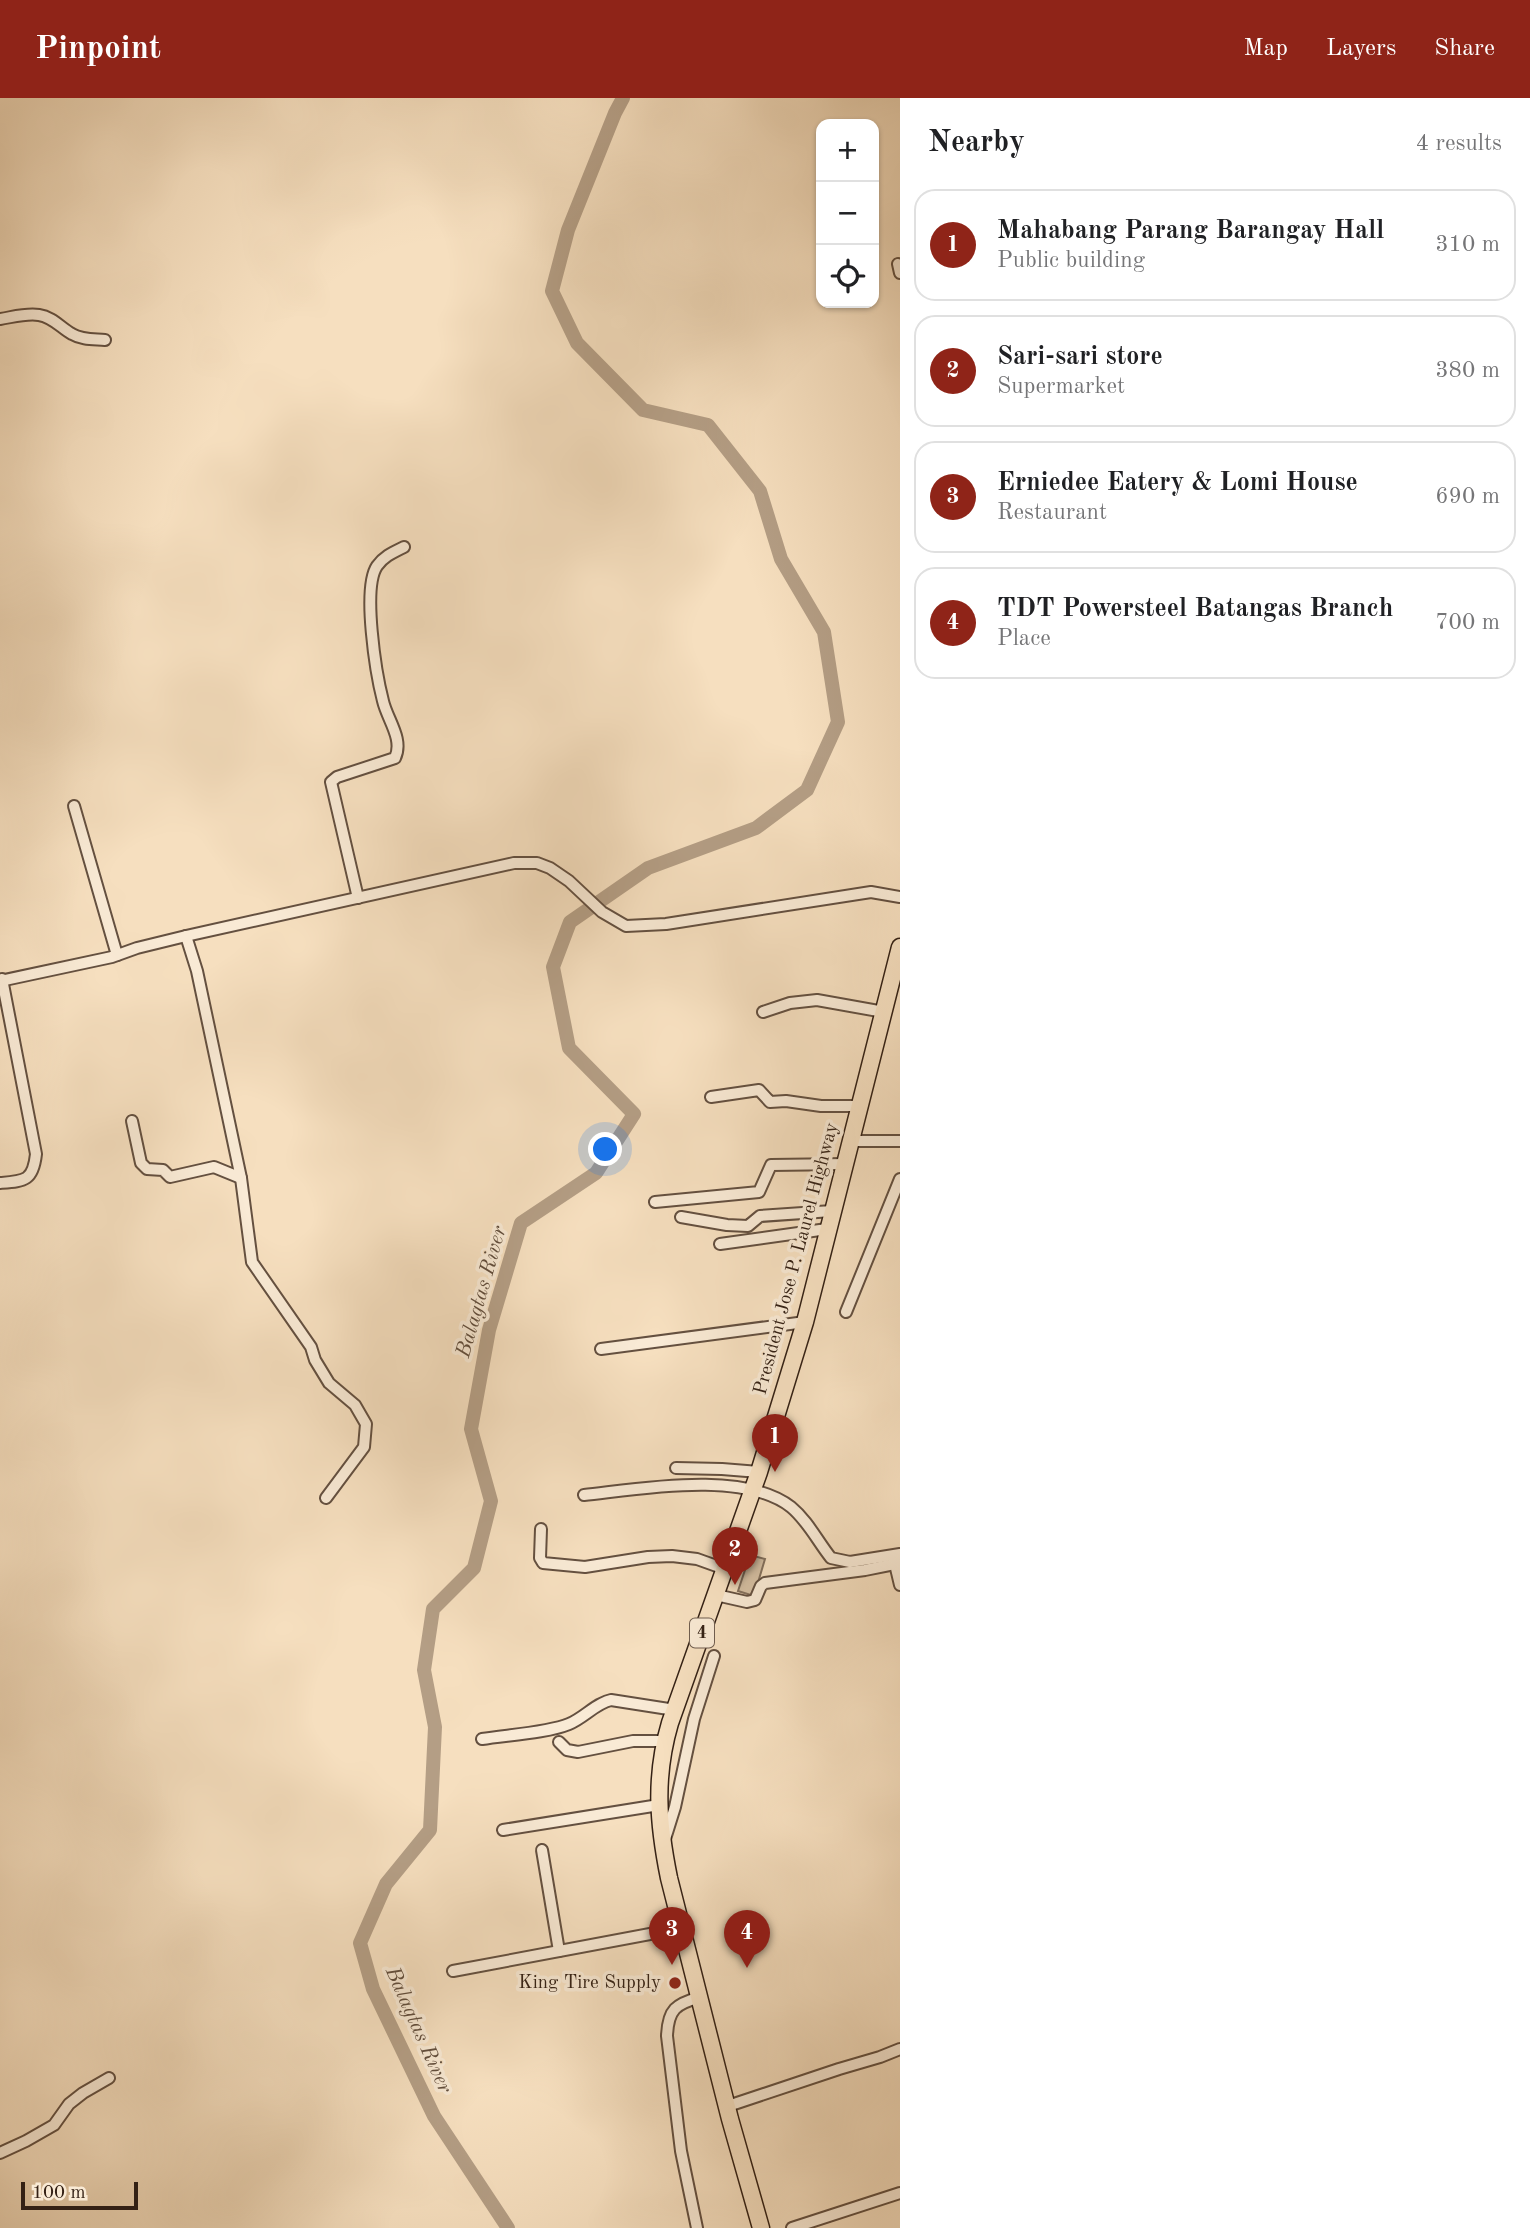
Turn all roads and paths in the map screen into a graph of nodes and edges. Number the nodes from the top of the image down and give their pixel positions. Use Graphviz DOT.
graph roads {
  1 [pos="0,319"];
  2 [pos="105,340"];
  3 [pos="404,547"];
  4 [pos="74,806"];
  5 [pos="900,897"];
  6 [pos="358,898"];
  7 [pos="186,936"];
  8 [pos="900,947"];
  9 [pos="117,955"];
  10 [pos="1,980"];
  11 [pos="763,1012"];
  12 [pos="884,1012"];
  13 [pos="710,1097"];
  14 [pos="860,1106"];
  15 [pos="132,1121"];
  16 [pos="851,1141"];
  17 [pos="900,1141"];
  18 [pos="846,1164"];
  19 [pos="240,1178"];
  20 [pos="900,1179"];
  21 [pos="0,1183"];
  22 [pos="655,1202"];
  23 [pos="832,1211"];
  24 [pos="681,1217"];
  25 [pos="827,1229"];
  26 [pos="720,1244"];
  27 [pos="846,1311"];
  28 [pos="805,1322"];
  29 [pos="601,1349"];
  30 [pos="676,1468"];
  31 [pos="759,1472"];
  32 [pos="753,1491"];
  33 [pos="584,1495"];
  34 [pos="326,1498"];
  35 [pos="541,1529"];
  36 [pos="898,1560"];
  37 [pos="725,1569"];
  38 [pos="900,1585"];
  39 [pos="716,1595"];
  40 [pos="714,1656"];
  41 [pos="675,1710"];
  42 [pos="482,1739"];
  43 [pos="664,1741"];
  44 [pos="559,1742"];
  45 [pos="659,1805"];
  46 [pos="503,1830"];
  47 [pos="663,1847"];
  48 [pos="542,1850"];
  49 [pos="682,1928"];
  50 [pos="559,1951"];
  51 [pos="453,1971"];
  52 [pos="700,1997"];
  53 [pos="900,2049"];
  54 [pos="109,2078"];
  55 [pos="728,2106"];
  56 [pos="0,2153"];
  57 [pos="900,2193"];
  58 [pos="697,2228"];
  59 [pos="761,2228"];
  60 [pos="792,2228"];
  1 -- 2 [label="street"];
  3 -- 6 [label="street"];
  4 -- 9 [label="street"];
  5 -- 6 [label="street"];
  6 -- 7 [label="street"];
  7 -- 9 [label="street"];
  7 -- 19 [label="street"];
  8 -- 12 [label="highway, President Jose P. Laurel Highway / 4"];
  9 -- 10 [label="street"];
  10 -- 21 [label="street"];
  11 -- 12 [label="street"];
  12 -- 14 [label="highway, President Jose P. Laurel Highway / 4"];
  13 -- 14 [label="street"];
  14 -- 16 [label="highway, President Jose P. Laurel Highway / 4"];
  15 -- 19 [label="street"];
  16 -- 17 [label="street"];
  16 -- 18 [label="highway, President Jose P. Laurel Highway / 4"];
  18 -- 22 [label="street"];
  18 -- 23 [label="highway, President Jose P. Laurel Highway / 4"];
  19 -- 34 [label="street"];
  20 -- 27 [label="street"];
  23 -- 24 [label="street"];
  23 -- 25 [label="highway, President Jose P. Laurel Highway / 4"];
  25 -- 26 [label="street"];
  25 -- 28 [label="highway, President Jose P. Laurel Highway / 4"];
  28 -- 29 [label="street"];
  28 -- 31 [label="highway, President Jose P. Laurel Highway / 4"];
  30 -- 31 [label="street"];
  31 -- 32 [label="highway, President Jose P. Laurel Highway / 4"];
  32 -- 33 [label="street"];
  32 -- 36 [label="street"];
  32 -- 37 [label="highway, President Jose P. Laurel Highway / 4"];
  35 -- 37 [label="street"];
  36 -- 38 [label="street"];
  36 -- 39 [label="street"];
  37 -- 39 [label="highway, President Jose P. Laurel Highway / 4"];
  39 -- 41 [label="highway, President Jose P. Laurel Highway / 4"];
  40 -- 47 [label="street"];
  41 -- 42 [label="street"];
  41 -- 43 [label="highway, President Jose P. Laurel Highway / 4"];
  43 -- 44 [label="street"];
  43 -- 45 [label="highway, President Jose P. Laurel Highway / 4"];
  45 -- 46 [label="street"];
  45 -- 47 [label="highway, President Jose P. Laurel Highway / 4"];
  47 -- 49 [label="highway, President Jose P. Laurel Highway / 4"];
  48 -- 50 [label="street"];
  49 -- 50 [label="street"];
  49 -- 52 [label="highway, President Jose P. Laurel Highway / 4"];
  50 -- 51 [label="street"];
  52 -- 55 [label="highway, President Jose P. Laurel Highway / 4"];
  52 -- 58 [label="street"];
  53 -- 55 [label="street"];
  54 -- 56 [label="street"];
  55 -- 59 [label="highway, President Jose P. Laurel Highway / 4"];
  57 -- 60 [label="street"];
}
